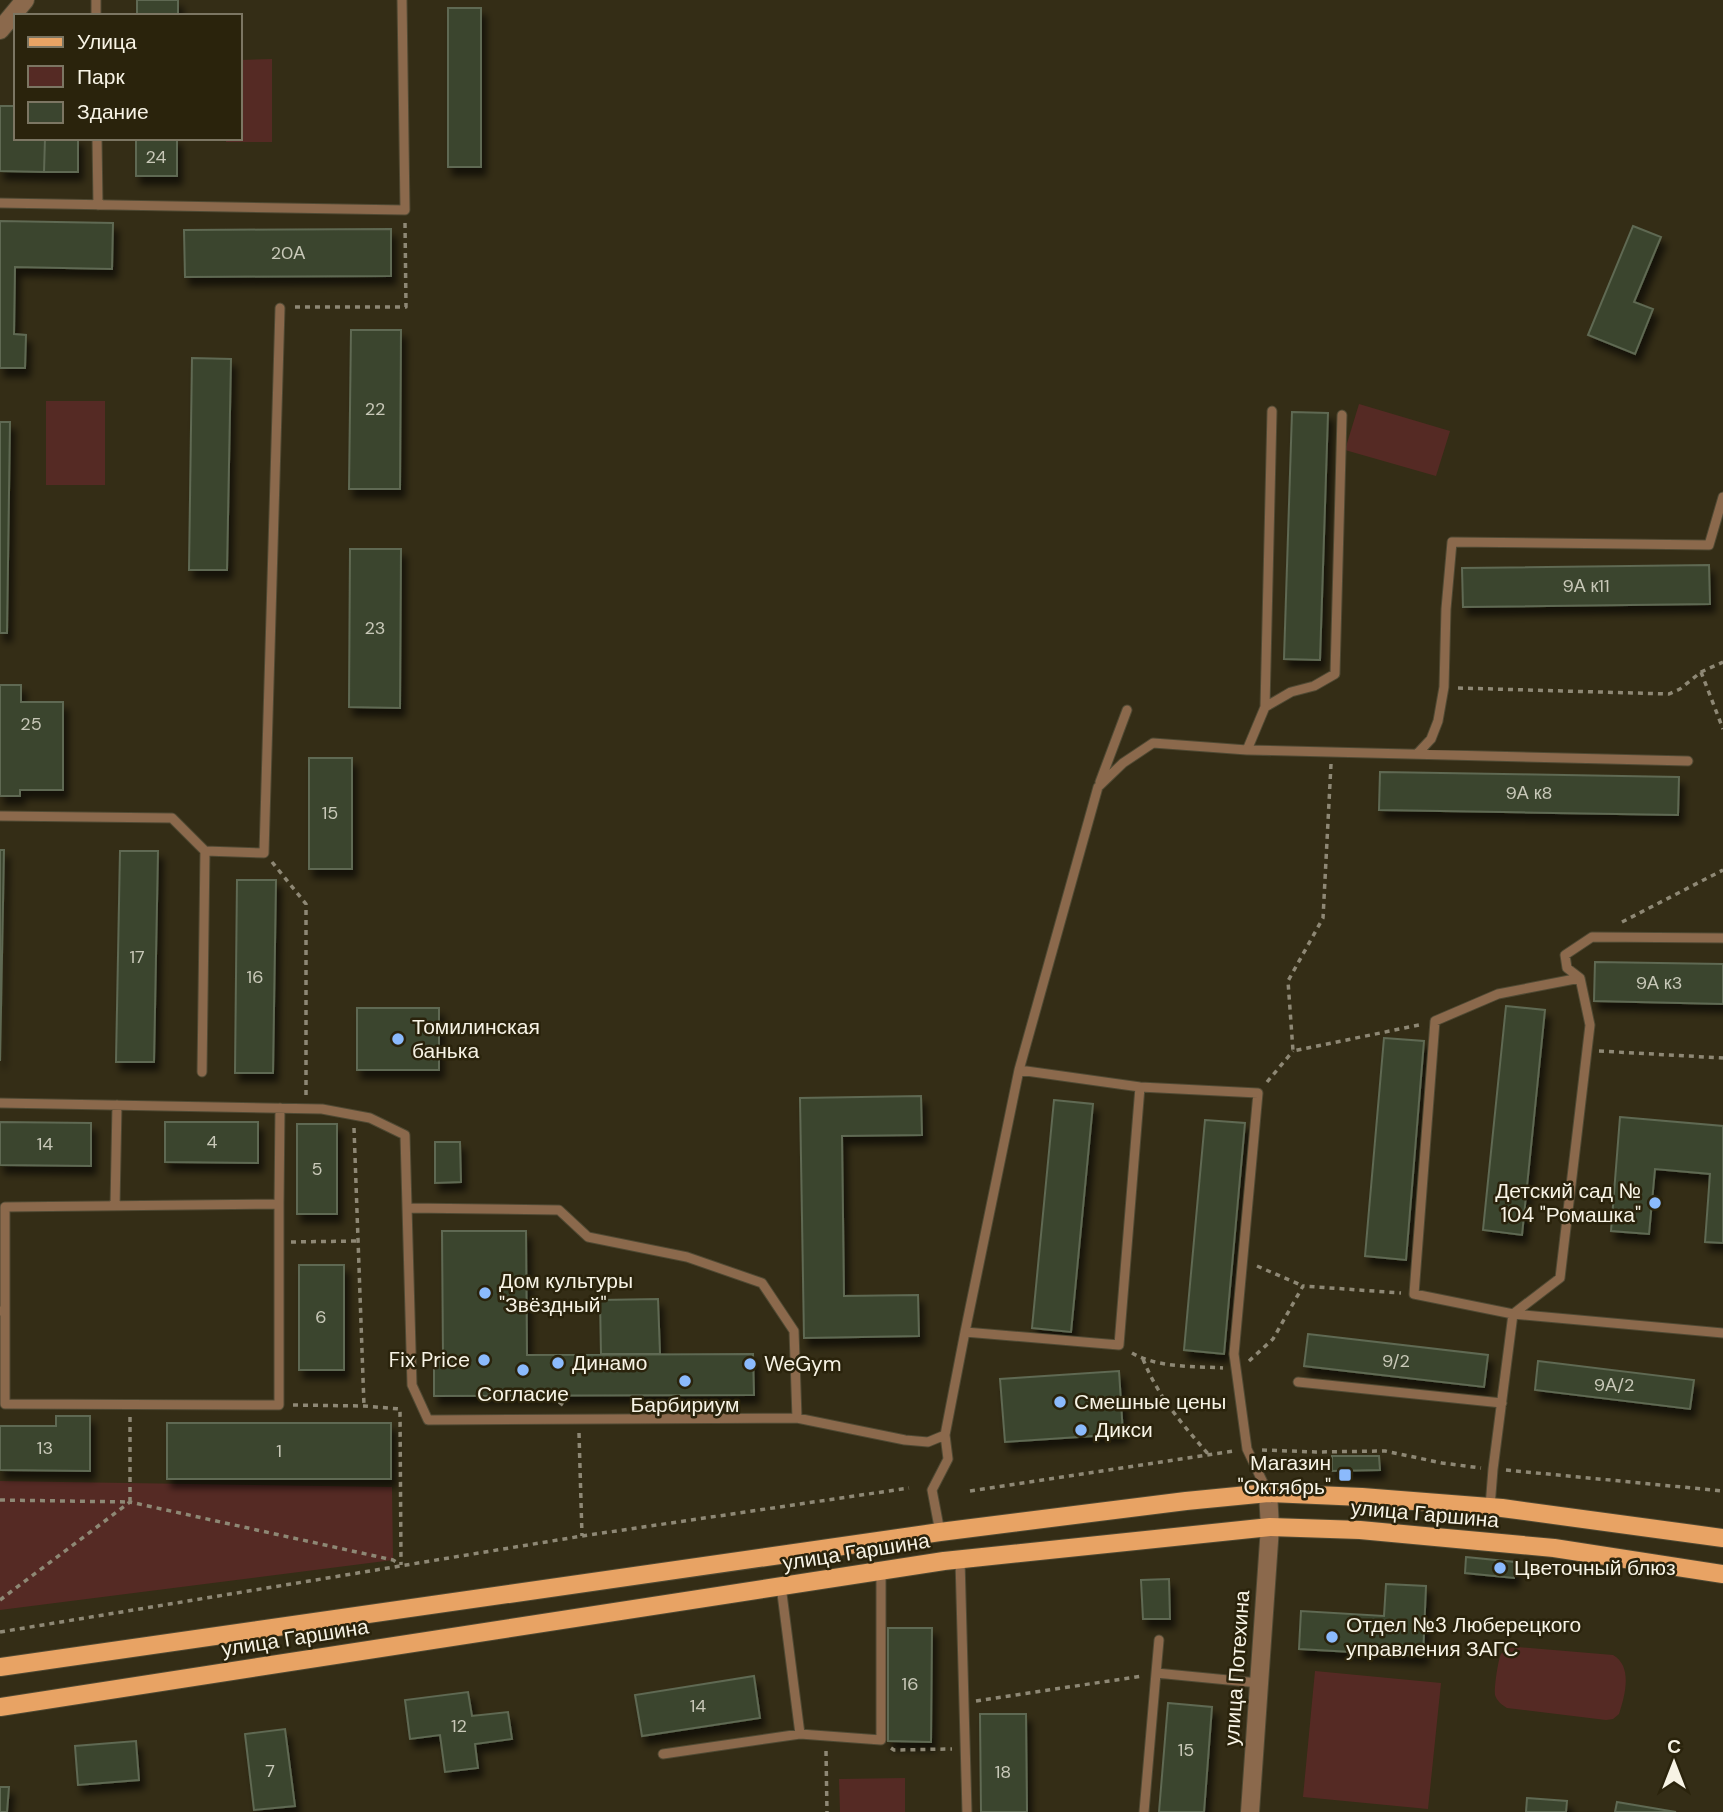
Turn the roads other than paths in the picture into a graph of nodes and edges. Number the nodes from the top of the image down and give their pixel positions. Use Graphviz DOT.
graph roads {
  1 [pos="25,0"];
  2 [pos="402,0"];
  3 [pos="0,30"];
  4 [pos="97,140"];
  5 [pos="0,203"];
  6 [pos="98,205"];
  7 [pos="279,307"];
  8 [pos="1272,411"];
  9 [pos="1342,415"];
  10 [pos="1723,497"];
  11 [pos="1265,707"];
  12 [pos="1127,710"];
  13 [pos="1247,750"];
  14 [pos="1417,754"];
  15 [pos="1688,761"];
  16 [pos="1098,787"];
  17 [pos="0,816"];
  18 [pos="205,851"];
  19 [pos="1723,938"];
  20 [pos="1580,978"];
  21 [pos="1019,1070"];
  22 [pos="202,1072"];
  23 [pos="1140,1087"];
  24 [pos="0,1103"];
  25 [pos="117,1105"];
  26 [pos="279,1108"];
  27 [pos="279,1204"];
  28 [pos="115,1206"];
  29 [pos="408,1208"];
  30 [pos="2,1311"];
  31 [pos="1513,1314"];
  32 [pos="965,1332"];
  33 [pos="1723,1333"];
  34 [pos="1298,1382"];
  35 [pos="1502,1403"];
  36 [pos="797,1418"];
  37 [pos="945,1436"];
  38 [pos="1268,1493"];
  39 [pos="1490,1507"];
  40 [pos="1270,1527"];
  41 [pos="940,1532"];
  42 [pos="1723,1538"];
  43 [pos="960,1560"];
  44 [pos="881,1571"];
  45 [pos="1723,1574"];
  46 [pos="781,1586"];
  47 [pos="1159,1640"];
  48 [pos="0,1668"];
  49 [pos="1156,1673"];
  50 [pos="1259,1682"];
  51 [pos="0,1707"];
  52 [pos="800,1734"];
  53 [pos="663,1755"];
  54 [pos="967,1812"];
  55 [pos="1144,1812"];
  56 [pos="1250,1812"];
  1 -- 3 [label="street"];
  2 -- 6 [label="lane"];
  4 -- 6 [label="lane"];
  5 -- 6 [label="lane"];
  7 -- 18 [label="lane"];
  8 -- 11 [label="lane"];
  9 -- 11 [label="lane"];
  10 -- 14 [label="lane"];
  11 -- 13 [label="lane"];
  12 -- 16 [label="lane"];
  13 -- 14 [label="lane"];
  13 -- 16 [label="lane"];
  14 -- 15 [label="lane"];
  16 -- 21 [label="lane"];
  17 -- 18 [label="lane"];
  18 -- 22 [label="lane"];
  19 -- 20 [label="lane"];
  20 -- 31 [label="lane"];
  20 -- 31 [label="lane"];
  21 -- 23 [label="lane"];
  21 -- 32 [label="lane"];
  23 -- 32 [label="lane"];
  23 -- 38 [label="lane"];
  24 -- 25 [label="lane"];
  25 -- 26 [label="lane"];
  25 -- 28 [label="lane"];
  26 -- 27 [label="lane"];
  26 -- 29 [label="lane"];
  27 -- 28 [label="lane"];
  27 -- 30 [label="lane"];
  28 -- 30 [label="lane"];
  29 -- 36 [label="lane"];
  29 -- 36 [label="lane"];
  31 -- 33 [label="lane"];
  31 -- 35 [label="lane"];
  32 -- 37 [label="lane"];
  34 -- 35 [label="lane"];
  35 -- 39 [label="lane"];
  36 -- 37 [label="lane"];
  37 -- 41 [label="lane"];
  38 -- 39 [label="main road, улица Гаршина"];
  38 -- 40 [label="street, улица Потехина"];
  38 -- 41 [label="main road, улица Гаршина"];
  39 -- 42 [label="main road, улица Гаршина"];
  40 -- 43 [label="main road, улица Гаршина"];
  40 -- 45 [label="main road, улица Гаршина"];
  40 -- 50 [label="street, улица Потехина"];
  41 -- 48 [label="main road, улица Гаршина"];
  43 -- 44 [label="main road, улица Гаршина"];
  43 -- 54 [label="lane"];
  44 -- 46 [label="main road, улица Гаршина"];
  44 -- 52 [label="lane"];
  46 -- 51 [label="main road, улица Гаршина"];
  46 -- 52 [label="lane"];
  47 -- 49 [label="lane"];
  49 -- 50 [label="lane"];
  49 -- 55 [label="lane"];
  50 -- 56 [label="street, улица Потехина"];
  52 -- 53 [label="lane"];
}
